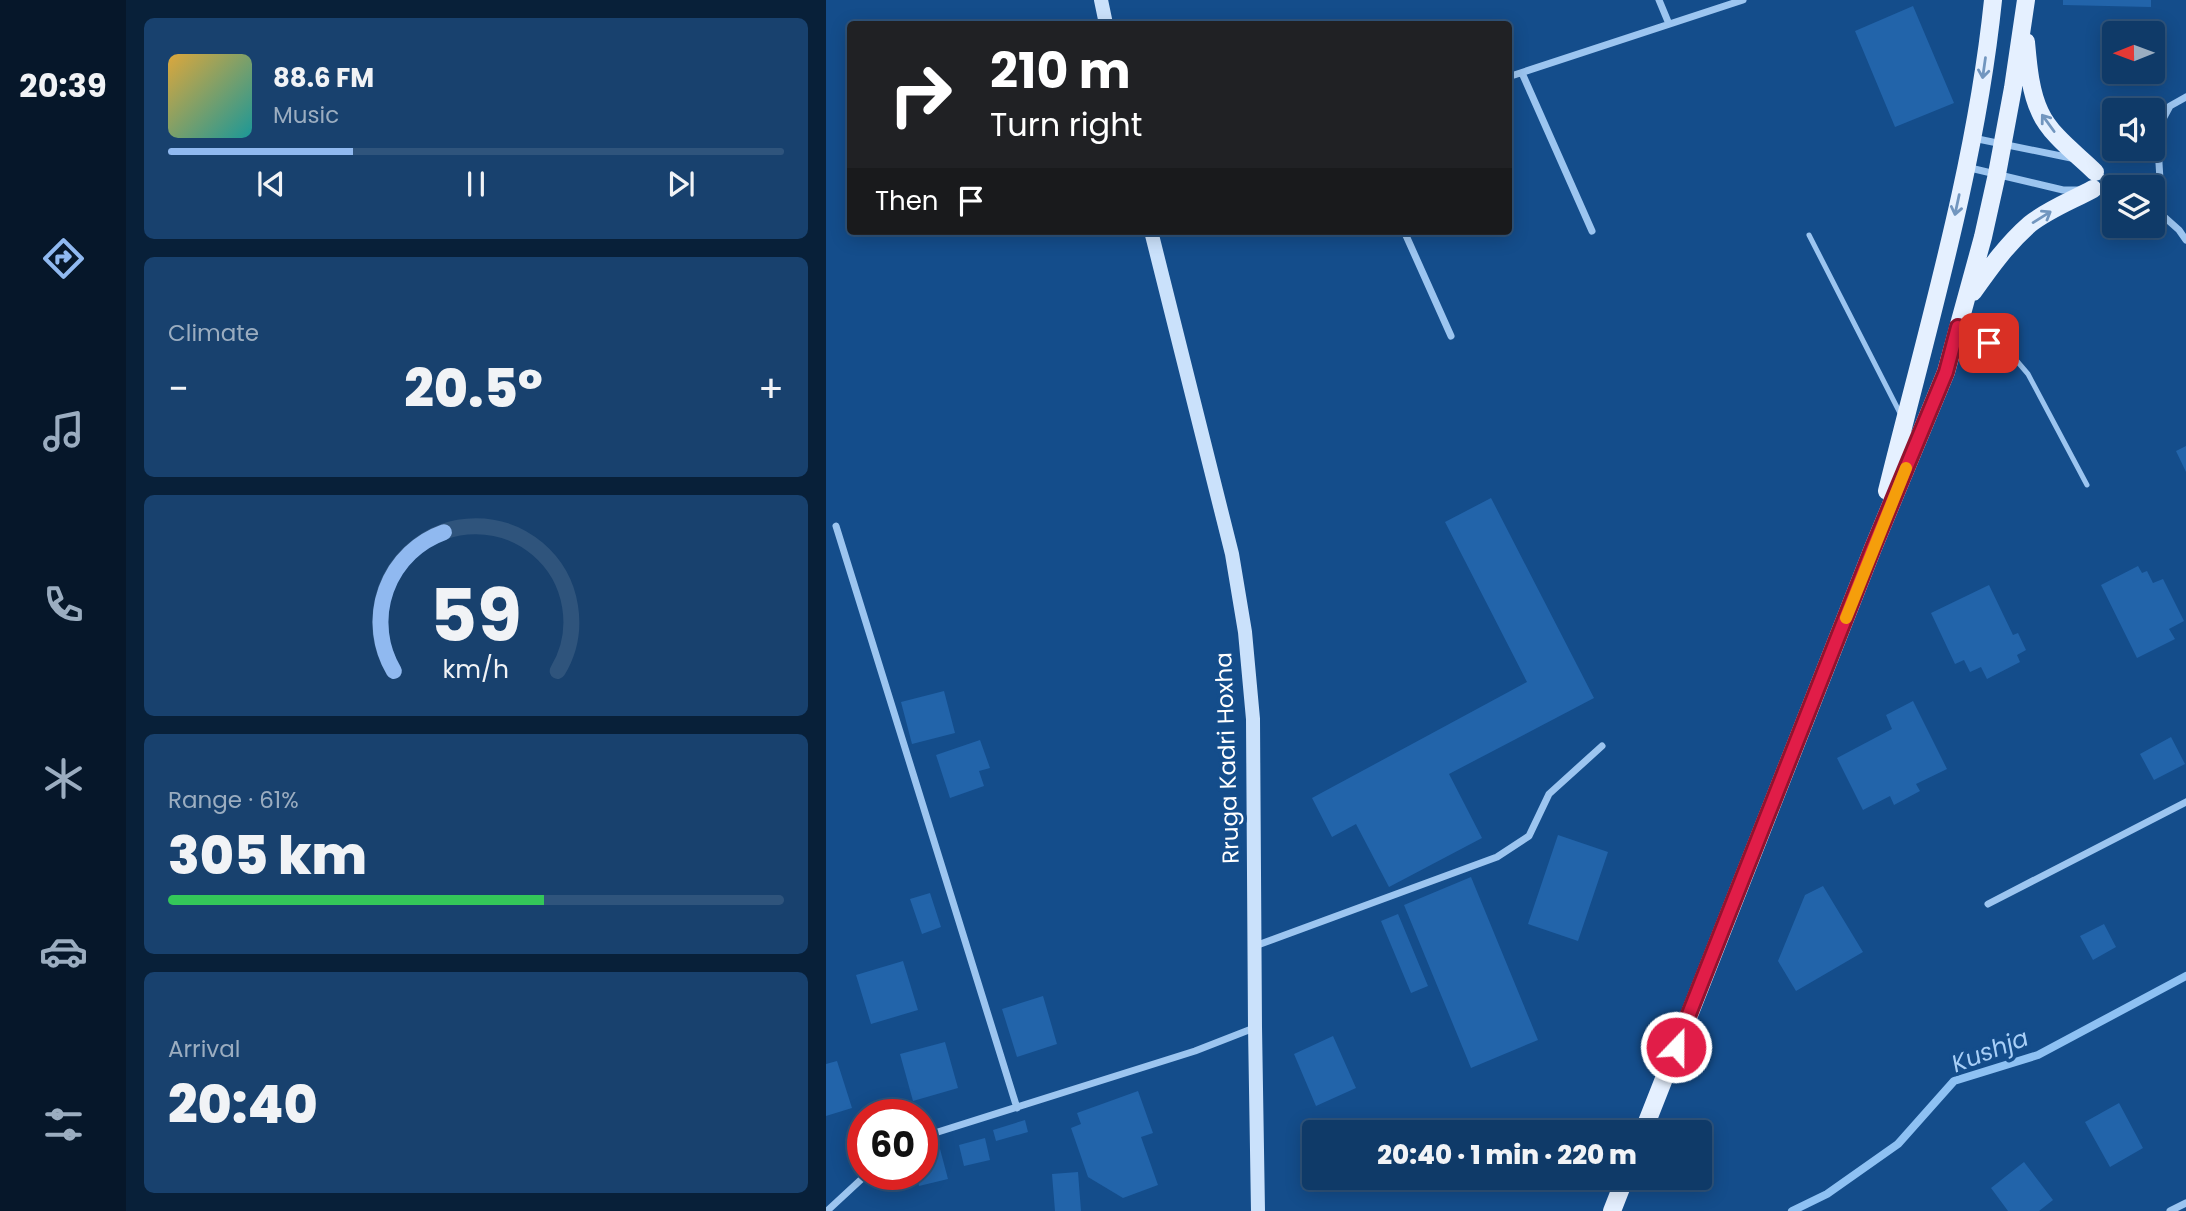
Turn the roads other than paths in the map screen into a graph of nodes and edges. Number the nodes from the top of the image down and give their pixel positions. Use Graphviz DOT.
graph roads {
  1 [pos="1101,0"];
  2 [pos="1660,0"];
  3 [pos="1743,0"];
  4 [pos="1993,0"];
  5 [pos="2025,6"];
  6 [pos="1105,21"];
  7 [pos="1669,24"];
  8 [pos="1522,73"];
  9 [pos="1512,77"];
  10 [pos="2186,97"];
  11 [pos="1972,138"];
  12 [pos="2003,144"];
  13 [pos="1966,167"];
  14 [pos="1997,174"];
  15 [pos="2160,175"];
  16 [pos="2094,180"];
  17 [pos="2102,182"];
  18 [pos="2102,182"];
  19 [pos="2165,216"];
  20 [pos="1592,231"];
  21 [pos="1152,235"];
  22 [pos="1406,235"];
  23 [pos="1809,235"];
  24 [pos="2186,240"];
  25 [pos="1965,303"];
  26 [pos="1958,327"];
  27 [pos="1451,336"];
  28 [pos="1904,421"];
  29 [pos="2087,485"];
  30 [pos="836,526"];
  31 [pos="1873,548"];
  32 [pos="1602,746"];
  33 [pos="2186,802"];
  34 [pos="1988,904"];
  35 [pos="1254,946"];
  36 [pos="1255,1027"];
  37 [pos="1017,1108"];
  38 [pos="1648,1120"];
  39 [pos="938,1132"];
  40 [pos="850,1190"];
  41 [pos="1620,1190"];
  42 [pos="2186,1203"];
  43 [pos="827,1211"];
  44 [pos="1258,1211"];
  45 [pos="1612,1211"];
  46 [pos="2170,1211"];
  1 -- 6 [label="main road"];
  2 -- 7 [label="street"];
  3 -- 7 [label="street"];
  4 -- 11 [label="main road, one-way"];
  5 -- 12 [label="main road"];
  16 -- 5 [label="main road, one-way"];
  7 -- 8 [label="street"];
  8 -- 9 [label="street"];
  8 -- 20 [label="street"];
  10 -- 15 [label="street"];
  11 -- 12 [label="street"];
  11 -- 13 [label="main road"];
  12 -- 14 [label="main road"];
  12 -- 16 [label="street"];
  13 -- 14 [label="street"];
  13 -- 28 [label="main road, one-way"];
  14 -- 16 [label="street"];
  14 -- 25 [label="main road"];
  16 -- 17 [label="street"];
  16 -- 18 [label="street"];
  25 -- 16 [label="main road, one-way"];
  19 -- 24 [label="street"];
  21 -- 35 [label="main road, Rruga Kadri Hoxha"];
  22 -- 27 [label="street"];
  23 -- 28 [label="lane"];
  25 -- 26 [label="main road"];
  26 -- 29 [label="lane"];
  26 -- 31 [label="main road"];
  28 -- 31 [label="main road"];
  30 -- 37 [label="street"];
  31 -- 38 [label="main road"];
  32 -- 35 [label="street"];
  33 -- 34 [label="street"];
  35 -- 36 [label="main road, Rruga Kadri Hoxha"];
  36 -- 37 [label="street"];
  36 -- 44 [label="main road, Rruga Kadri Hoxha"];
  37 -- 39 [label="street"];
  40 -- 43 [label="street"];
  41 -- 45 [label="main road"];
  42 -- 46 [label="street"];
}
